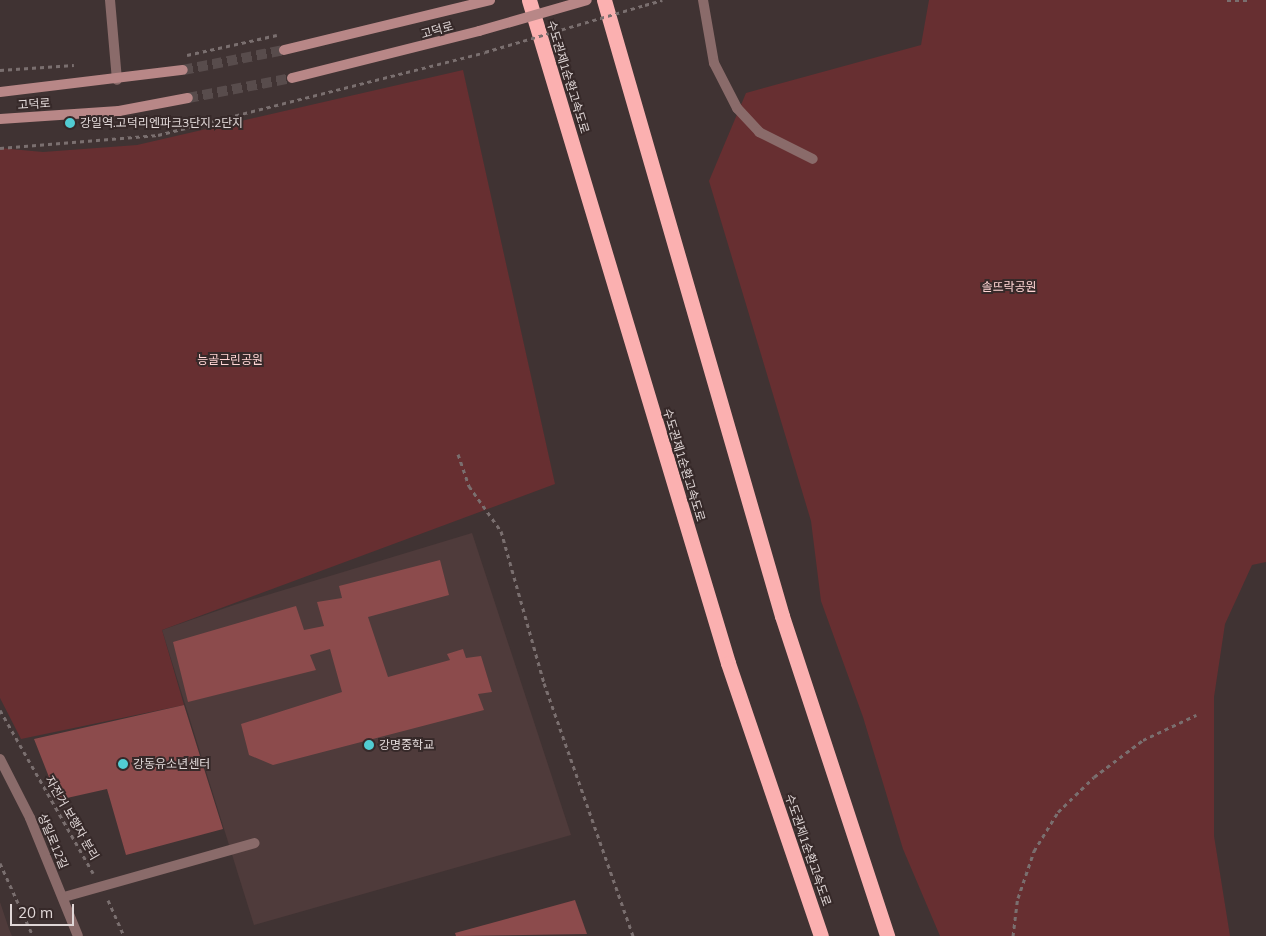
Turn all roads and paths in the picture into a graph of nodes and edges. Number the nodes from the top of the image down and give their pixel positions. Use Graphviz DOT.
graph roads {
  1 [pos="110,0"];
  2 [pos="490,0"];
  3 [pos="529,0"];
  4 [pos="587,0"];
  5 [pos="604,0"];
  6 [pos="662,0"];
  7 [pos="703,0"];
  8 [pos="1227,0"];
  9 [pos="1248,0"];
  10 [pos="286,34"];
  11 [pos="284,50"];
  12 [pos="180,56"];
  13 [pos="77,65"];
  14 [pos="0,70"];
  15 [pos="183,70"];
  16 [pos="292,78"];
  17 [pos="117,80"];
  18 [pos="0,92"];
  19 [pos="188,98"];
  20 [pos="0,119"];
  21 [pos="0,148"];
  22 [pos="813,159"];
  23 [pos="458,454"];
  24 [pos="0,710"];
  25 [pos="1196,715"];
  26 [pos="0,759"];
  27 [pos="254,843"];
  28 [pos="0,863"];
  29 [pos="101,887"];
  30 [pos="64,897"];
  31 [pos="33,936"];
  32 [pos="78,936"];
  33 [pos="124,936"];
  34 [pos="633,936"];
  35 [pos="821,936"];
  36 [pos="888,936"];
  37 [pos="1013,936"];
  1 -- 17 [label="street"];
  2 -- 11 [label="main road, 고덕로"];
  3 -- 35 [label="highway, 수도권제1순환고속도로"];
  4 -- 16 [label="main road, 고덕로, bridge"];
  5 -- 36 [label="highway"];
  6 -- 21 [label="path, bridge"];
  7 -- 22 [label="street"];
  8 -- 9 [label="path"];
  10 -- 12 [label="path"];
  13 -- 14 [label="path"];
  15 -- 17 [label="main road, 고덕로"];
  17 -- 18 [label="main road, 고덕로"];
  19 -- 20 [label="main road, 고덕로"];
  23 -- 34 [label="path"];
  24 -- 29 [label="path, 자전거 보행자 분리"];
  25 -- 37 [label="path"];
  26 -- 30 [label="street, 상일로12길"];
  27 -- 29 [label="street"];
  28 -- 31 [label="path"];
  29 -- 30 [label="street"];
  29 -- 33 [label="path, 자전거 보행자 분리"];
  30 -- 32 [label="street, 상일로12길"];
}
